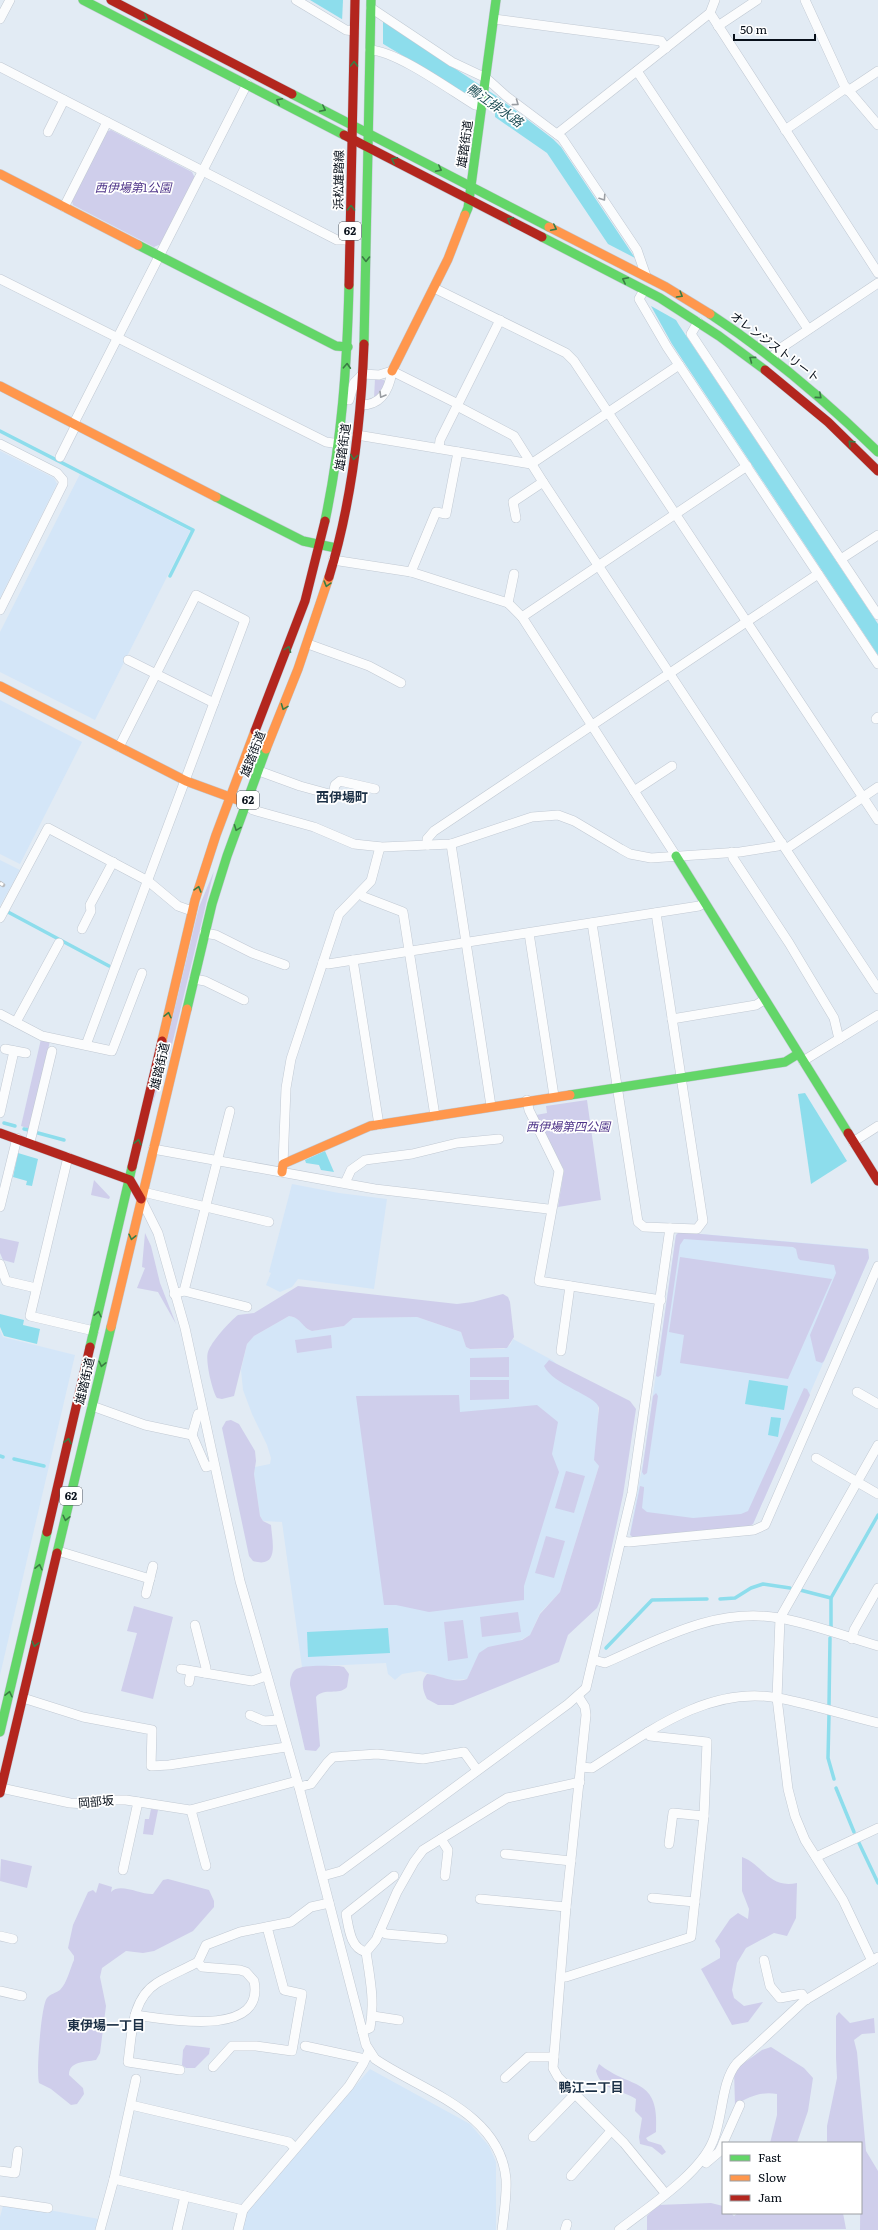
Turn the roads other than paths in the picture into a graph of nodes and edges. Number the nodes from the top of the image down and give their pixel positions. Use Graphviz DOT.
graph roads {
  1 [pos="10,0"];
  2 [pos="83,0"];
  3 [pos="111,0"];
  4 [pos="296,0"];
  5 [pos="496,0"];
  6 [pos="715,0"];
  7 [pos="757,0"];
  8 [pos="805,0"];
  9 [pos="355,1"];
  10 [pos="371,6"];
  11 [pos="710,14"];
  12 [pos="0,19"];
  13 [pos="494,19"];
  14 [pos="718,26"];
  15 [pos="355,30"];
  16 [pos="666,48"];
  17 [pos="370,50"];
  18 [pos="0,68"];
  19 [pos="637,71"];
  20 [pos="878,71"];
  21 [pos="485,82"];
  22 [pos="247,84"];
  23 [pos="847,90"];
  24 [pos="64,100"];
  25 [pos="482,105"];
  26 [pos="107,122"];
  27 [pos="352,124"];
  28 [pos="878,125"];
  29 [pos="785,130"];
  30 [pos="48,132"];
  31 [pos="368,132"];
  32 [pos="558,134"];
  33 [pos="352,139"];
  34 [pos="368,146"];
  35 [pos="202,171"];
  36 [pos="0,174"];
  37 [pos="471,185"];
  38 [pos="469,199"];
  39 [pos="64,207"];
  40 [pos="350,240"];
  41 [pos="160,256"];
  42 [pos="878,273"];
  43 [pos="646,276"];
  44 [pos="0,279"];
  45 [pos="878,283"];
  46 [pos="434,288"];
  47 [pos="644,290"];
  48 [pos="500,320"];
  49 [pos="698,322"];
  50 [pos="808,329"];
  51 [pos="117,339"];
  52 [pos="348,347"];
  53 [pos="772,358"];
  54 [pos="679,364"];
  55 [pos="392,372"];
  56 [pos="363,374"];
  57 [pos="0,386"];
  58 [pos="360,405"];
  59 [pos="457,405"];
  60 [pos="608,412"];
  61 [pos="75,424"];
  62 [pos="341,433"];
  63 [pos="357,435"];
  64 [pos="0,444"];
  65 [pos="340,444"];
  66 [pos="439,448"];
  67 [pos="458,452"];
  68 [pos="878,452"];
  69 [pos="60,457"];
  70 [pos="531,464"];
  71 [pos="747,466"];
  72 [pos="878,471"];
  73 [pos="543,482"];
  74 [pos="676,514"];
  75 [pos="516,518"];
  76 [pos="878,535"];
  77 [pos="320,545"];
  78 [pos="336,548"];
  79 [pos="841,559"];
  80 [pos="333,560"];
  81 [pos="598,566"];
  82 [pos="411,572"];
  83 [pos="514,574"];
  84 [pos="818,574"];
  85 [pos="508,604"];
  86 [pos="0,610"];
  87 [pos="878,615"];
  88 [pos="522,617"];
  89 [pos="747,622"];
  90 [pos="308,644"];
  91 [pos="128,660"];
  92 [pos="878,664"];
  93 [pos="670,673"];
  94 [pos="156,674"];
  95 [pos="401,683"];
  96 [pos="0,686"];
  97 [pos="214,703"];
  98 [pos="592,725"];
  99 [pos="119,747"];
  100 [pos="672,766"];
  101 [pos="259,771"];
  102 [pos="186,781"];
  103 [pos="878,787"];
  104 [pos="375,789"];
  105 [pos="634,791"];
  106 [pos="231,797"];
  107 [pos="863,797"];
  108 [pos="246,803"];
  109 [pos="878,820"];
  110 [pos="451,844"];
  111 [pos="428,845"];
  112 [pos="380,846"];
  113 [pos="784,846"];
  114 [pos="732,852"];
  115 [pos="676,856"];
  116 [pos="113,862"];
  117 [pos="148,881"];
  118 [pos="360,893"];
  119 [pos="704,903"];
  120 [pos="192,911"];
  121 [pos="656,912"];
  122 [pos="0,918"];
  123 [pos="592,923"];
  124 [pos="82,929"];
  125 [pos="204,933"];
  126 [pos="529,933"];
  127 [pos="466,942"];
  128 [pos="59,943"];
  129 [pos="410,951"];
  130 [pos="353,960"];
  131 [pos="323,962"];
  132 [pos="285,965"];
  133 [pos="142,973"];
  134 [pos="194,979"];
  135 [pos="878,989"];
  136 [pos="244,1000"];
  137 [pos="764,1000"];
  138 [pos="0,1014"];
  139 [pos="878,1015"];
  140 [pos="672,1019"];
  141 [pos="16,1022"];
  142 [pos="839,1039"];
  143 [pos="86,1046"];
  144 [pos="52,1051"];
  145 [pos="26,1053"];
  146 [pos="801,1058"];
  147 [pos="49,1063"];
  148 [pos="59,1066"];
  149 [pos="681,1077"];
  150 [pos="617,1087"];
  151 [pos="554,1096"];
  152 [pos="527,1100"];
  153 [pos="491,1106"];
  154 [pos="230,1111"];
  155 [pos="0,1112"];
  156 [pos="435,1116"];
  157 [pos="379,1125"];
  158 [pos="878,1126"];
  159 [pos="0,1134"];
  160 [pos="17,1138"];
  161 [pos="499,1139"];
  162 [pos="30,1142"];
  163 [pos="853,1142"];
  164 [pos="153,1149"];
  165 [pos="68,1157"];
  166 [pos="217,1162"];
  167 [pos="283,1168"];
  168 [pos="130,1180"];
  169 [pos="878,1181"];
  170 [pos="345,1183"];
  171 [pos="142,1196"];
  172 [pos="0,1207"];
  173 [pos="206,1208"];
  174 [pos="548,1209"];
  175 [pos="269,1222"];
  176 [pos="670,1228"];
  177 [pos="0,1264"];
  178 [pos="878,1266"];
  179 [pos="570,1286"];
  180 [pos="36,1288"];
  181 [pos="184,1291"];
  182 [pos="174,1294"];
  183 [pos="660,1300"];
  184 [pos="247,1307"];
  185 [pos="94,1331"];
  186 [pos="561,1351"];
  187 [pos="857,1392"];
  188 [pos="878,1404"];
  189 [pos="92,1406"];
  190 [pos="203,1413"];
  191 [pos="192,1435"];
  192 [pos="878,1445"];
  193 [pos="816,1458"];
  194 [pos="214,1465"];
  195 [pos="857,1482"];
  196 [pos="878,1494"];
  197 [pos="622,1541"];
  198 [pos="58,1551"];
  199 [pos="153,1566"];
  200 [pos="150,1579"];
  201 [pos="878,1588"];
  202 [pos="146,1594"];
  203 [pos="780,1618"];
  204 [pos="195,1625"];
  205 [pos="852,1639"];
  206 [pos="878,1646"];
  207 [pos="594,1660"];
  208 [pos="181,1669"];
  209 [pos="191,1671"];
  210 [pos="205,1673"];
  211 [pos="266,1676"];
  212 [pos="189,1682"];
  213 [pos="578,1696"];
  214 [pos="23,1698"];
  215 [pos="777,1698"];
  216 [pos="250,1715"];
  217 [pos="279,1720"];
  218 [pos="878,1723"];
  219 [pos="0,1732"];
  220 [pos="648,1732"];
  221 [pos="286,1747"];
  222 [pos="581,1767"];
  223 [pos="477,1770"];
  224 [pos="580,1782"];
  225 [pos="298,1784"];
  226 [pos="1,1791"];
  227 [pos="138,1802"];
  228 [pos="191,1810"];
  229 [pos="704,1816"];
  230 [pos="878,1828"];
  231 [pos="441,1839"];
  232 [pos="669,1844"];
  233 [pos="506,1854"];
  234 [pos="816,1857"];
  235 [pos="571,1861"];
  236 [pos="206,1866"];
  237 [pos="123,1870"];
  238 [pos="323,1876"];
  239 [pos="394,1876"];
  240 [pos="445,1876"];
  241 [pos="652,1898"];
  242 [pos="480,1899"];
  243 [pos="695,1902"];
  244 [pos="329,1903"];
  245 [pos="566,1907"];
  246 [pos="267,1927"];
  247 [pos="380,1931"];
  248 [pos="0,1936"];
  249 [pos="13,1939"];
  250 [pos="443,1939"];
  251 [pos="366,1952"];
  252 [pos="875,1959"];
  253 [pos="764,1960"];
  254 [pos="198,1962"];
  255 [pos="561,1977"];
  256 [pos="0,1991"];
  257 [pos="22,1996"];
  258 [pos="806,2000"];
  259 [pos="135,2016"];
  260 [pos="372,2016"];
  261 [pos="399,2020"];
  262 [pos="362,2030"];
  263 [pos="305,2046"];
  264 [pos="367,2055"];
  265 [pos="554,2057"];
  266 [pos="213,2067"];
  267 [pos="180,2070"];
  268 [pos="505,2078"];
  269 [pos="136,2079"];
  270 [pos="574,2094"];
  271 [pos="131,2105"];
  272 [pos="740,2105"];
  273 [pos="611,2131"];
  274 [pos="533,2137"];
  275 [pos="723,2142"];
  276 [pos="722,2145"];
  277 [pos="295,2148"];
  278 [pos="18,2151"];
  279 [pos="702,2160"];
  280 [pos="0,2171"];
  281 [pos="571,2176"];
  282 [pos="114,2179"];
  283 [pos="665,2193"];
  284 [pos="185,2196"];
  285 [pos="0,2201"];
  286 [pos="48,2208"];
  287 [pos="243,2210"];
  288 [pos="100,2230"];
  289 [pos="177,2230"];
  290 [pos="238,2230"];
  291 [pos="502,2230"];
  292 [pos="619,2230"];
  1 -- 12 [label="street"];
  2 -- 22 [label="street, オレンジストリート"];
  3 -- 27 [label="street, オレンジストリート, one-way"];
  4 -- 15 [label="street"];
  5 -- 13 [label="street, 雄踏街道"];
  6 -- 11 [label="street"];
  7 -- 14 [label="street"];
  8 -- 23 [label="street"];
  9 -- 15 [label="street, 浜松雄踏線 / 62"];
  10 -- 17 [label="street, 62"];
  10 -- 21 [label="street"];
  11 -- 14 [label="street"];
  11 -- 16 [label="street"];
  13 -- 16 [label="street"];
  13 -- 21 [label="street, 雄踏街道"];
  14 -- 29 [label="street"];
  27 -- 15 [label="street, 浜松雄踏線 / 62, one-way"];
  16 -- 19 [label="street"];
  17 -- 25 [label="street"];
  17 -- 31 [label="street, 62"];
  18 -- 24 [label="street"];
  19 -- 32 [label="street"];
  19 -- 50 [label="street"];
  20 -- 23 [label="street"];
  21 -- 25 [label="street, 雄踏街道"];
  21 -- 32 [label="street, one-way"];
  33 -- 22 [label="street, オレンジストリート, one-way"];
  22 -- 35 [label="street"];
  23 -- 28 [label="street"];
  23 -- 29 [label="street"];
  24 -- 26 [label="street"];
  24 -- 30 [label="street"];
  25 -- 37 [label="street, 雄踏街道"];
  26 -- 35 [label="street"];
  26 -- 39 [label="street"];
  27 -- 31 [label="street, オレンジストリート"];
  27 -- 33 [label="street, 浜松雄踏線 / 62"];
  29 -- 42 [label="street"];
  31 -- 34 [label="street, 62"];
  31 -- 37 [label="street, オレンジストリート, one-way"];
  32 -- 43 [label="street, one-way"];
  33 -- 34 [label="street, オレンジストリート"];
  40 -- 33 [label="street, 浜松雄踏線 / 62, one-way"];
  38 -- 34 [label="street, オレンジストリート, one-way"];
  34 -- 56 [label="street, 62, one-way"];
  35 -- 40 [label="street"];
  35 -- 41 [label="street"];
  36 -- 39 [label="street"];
  37 -- 38 [label="street, 雄踏街道"];
  37 -- 43 [label="street, オレンジストリート, one-way"];
  38 -- 46 [label="street, 雄踏街道"];
  47 -- 38 [label="street, オレンジストリート, one-way"];
  39 -- 41 [label="street"];
  40 -- 52 [label="street, 浜松雄踏線 / 62"];
  41 -- 51 [label="street"];
  41 -- 52 [label="street"];
  43 -- 53 [label="street, オレンジストリート, one-way"];
  44 -- 51 [label="street"];
  45 -- 50 [label="street"];
  46 -- 48 [label="street"];
  46 -- 55 [label="street, 雄踏街道"];
  47 -- 49 [label="street, オレンジストリート"];
  47 -- 54 [label="street"];
  48 -- 59 [label="street"];
  48 -- 60 [label="street"];
  72 -- 49 [label="street, オレンジストリート, one-way"];
  49 -- 79 [label="street"];
  50 -- 53 [label="street"];
  51 -- 61 [label="street"];
  51 -- 65 [label="street"];
  62 -- 52 [label="street, 浜松雄踏線 / 62, one-way"];
  53 -- 68 [label="street, オレンジストリート, one-way"];
  54 -- 60 [label="street"];
  54 -- 71 [label="street"];
  55 -- 56 [label="street"];
  55 -- 58 [label="street, 雄踏街道, one-way"];
  55 -- 59 [label="street"];
  56 -- 58 [label="street, 62"];
  56 -- 62 [label="street"];
  57 -- 61 [label="street"];
  58 -- 63 [label="street, 雄踏街道 / 62"];
  59 -- 66 [label="street"];
  59 -- 70 [label="street"];
  60 -- 70 [label="street"];
  60 -- 74 [label="street"];
  61 -- 69 [label="street"];
  61 -- 77 [label="street"];
  62 -- 65 [label="street, 雄踏街道 / 62"];
  63 -- 66 [label="street"];
  63 -- 78 [label="street, 雄踏街道 / 62, one-way"];
  64 -- 86 [label="street"];
  65 -- 77 [label="street, 雄踏街道 / 62"];
  66 -- 67 [label="street"];
  67 -- 70 [label="street"];
  67 -- 82 [label="street"];
  70 -- 73 [label="street"];
  71 -- 74 [label="street"];
  71 -- 84 [label="street"];
  73 -- 75 [label="street"];
  73 -- 81 [label="street"];
  74 -- 81 [label="street"];
  74 -- 89 [label="street"];
  76 -- 79 [label="street"];
  77 -- 78 [label="street"];
  106 -- 77 [label="street, 雄踏街道 / 62, one-way"];
  78 -- 80 [label="street, 雄踏街道 / 62"];
  79 -- 87 [label="street"];
  80 -- 82 [label="street"];
  80 -- 90 [label="street, 雄踏街道 / 62, one-way"];
  81 -- 88 [label="street"];
  81 -- 93 [label="street"];
  82 -- 85 [label="street"];
  83 -- 85 [label="street"];
  84 -- 89 [label="street"];
  84 -- 92 [label="street"];
  85 -- 88 [label="street"];
  88 -- 98 [label="street"];
  89 -- 93 [label="street"];
  89 -- 107 [label="street"];
  90 -- 95 [label="street"];
  90 -- 101 [label="street, 雄踏街道 / 62, one-way"];
  91 -- 94 [label="street"];
  93 -- 98 [label="street"];
  93 -- 113 [label="street"];
  94 -- 97 [label="street"];
  94 -- 97 [label="street"];
  94 -- 99 [label="street"];
  96 -- 99 [label="street"];
  97 -- 102 [label="street"];
  98 -- 105 [label="street"];
  98 -- 111 [label="street"];
  99 -- 102 [label="street"];
  100 -- 105 [label="street"];
  101 -- 104 [label="street"];
  101 -- 108 [label="street, 雄踏街道 / 62"];
  102 -- 106 [label="street"];
  102 -- 117 [label="street"];
  103 -- 107 [label="street"];
  105 -- 115 [label="street"];
  106 -- 108 [label="street"];
  120 -- 106 [label="street, 雄踏街道 / 62, one-way"];
  107 -- 109 [label="street"];
  107 -- 113 [label="street"];
  108 -- 112 [label="street"];
  108 -- 125 [label="street, 雄踏街道 / 62, one-way"];
  110 -- 111 [label="street"];
  110 -- 115 [label="street"];
  110 -- 127 [label="street"];
  111 -- 112 [label="street"];
  112 -- 118 [label="street"];
  113 -- 114 [label="street"];
  113 -- 135 [label="street"];
  114 -- 115 [label="street"];
  114 -- 142 [label="street"];
  115 -- 119 [label="street"];
  116 -- 117 [label="street"];
  116 -- 122 [label="street"];
  116 -- 124 [label="street"];
  117 -- 120 [label="street"];
  117 -- 143 [label="street"];
  118 -- 129 [label="street"];
  118 -- 131 [label="street"];
  119 -- 121 [label="street"];
  119 -- 137 [label="street"];
  168 -- 120 [label="street, 雄踏街道 / 62, one-way"];
  121 -- 123 [label="street"];
  121 -- 140 [label="street"];
  123 -- 126 [label="street"];
  123 -- 150 [label="street"];
  125 -- 132 [label="street"];
  125 -- 134 [label="street, 雄踏街道 / 62"];
  126 -- 127 [label="street"];
  126 -- 151 [label="street"];
  127 -- 129 [label="street"];
  127 -- 153 [label="street"];
  128 -- 141 [label="street"];
  129 -- 130 [label="street"];
  129 -- 156 [label="street"];
  130 -- 131 [label="street"];
  130 -- 157 [label="street"];
  131 -- 167 [label="street"];
  133 -- 143 [label="street"];
  134 -- 136 [label="street"];
  134 -- 164 [label="street, 雄踏街道 / 62"];
  137 -- 140 [label="street"];
  137 -- 146 [label="street"];
  138 -- 141 [label="street"];
  139 -- 142 [label="street"];
  140 -- 149 [label="street"];
  141 -- 143 [label="street"];
  142 -- 146 [label="street"];
  144 -- 147 [label="street"];
  145 -- 155 [label="street"];
  146 -- 149 [label="street"];
  146 -- 163 [label="street"];
  147 -- 148 [label="street"];
  147 -- 162 [label="street"];
  149 -- 150 [label="street"];
  149 -- 176 [label="street"];
  150 -- 151 [label="street"];
  150 -- 176 [label="street"];
  151 -- 152 [label="street"];
  152 -- 153 [label="street"];
  152 -- 179 [label="street"];
  153 -- 156 [label="street"];
  154 -- 166 [label="street"];
  156 -- 157 [label="street"];
  157 -- 167 [label="street"];
  158 -- 163 [label="street"];
  159 -- 160 [label="street"];
  160 -- 162 [label="street"];
  160 -- 172 [label="street"];
  161 -- 170 [label="street"];
  162 -- 165 [label="street"];
  163 -- 169 [label="street"];
  164 -- 166 [label="street"];
  164 -- 171 [label="street, 雄踏街道 / 62"];
  165 -- 168 [label="street"];
  165 -- 180 [label="street"];
  166 -- 167 [label="street"];
  166 -- 173 [label="street"];
  167 -- 170 [label="street"];
  168 -- 171 [label="street"];
  185 -- 168 [label="street, 雄踏街道 / 62, one-way"];
  170 -- 174 [label="street"];
  171 -- 173 [label="street"];
  171 -- 182 [label="street"];
  171 -- 189 [label="street, 雄踏街道 / 62, one-way"];
  173 -- 175 [label="street"];
  173 -- 181 [label="street"];
  176 -- 183 [label="street"];
  177 -- 180 [label="street"];
  178 -- 197 [label="street"];
  179 -- 183 [label="street"];
  179 -- 186 [label="street"];
  180 -- 185 [label="street"];
  181 -- 182 [label="street"];
  181 -- 184 [label="street"];
  182 -- 190 [label="street"];
  183 -- 197 [label="street"];
  219 -- 185 [label="street, 雄踏街道 / 62, one-way"];
  187 -- 188 [label="street"];
  189 -- 191 [label="street"];
  189 -- 198 [label="street, 雄踏街道 / 62, one-way"];
  190 -- 191 [label="street"];
  190 -- 194 [label="street"];
  191 -- 194 [label="street"];
  192 -- 195 [label="street"];
  193 -- 195 [label="street"];
  194 -- 211 [label="street"];
  195 -- 196 [label="street"];
  195 -- 203 [label="street"];
  197 -- 207 [label="street"];
  198 -- 200 [label="street"];
  198 -- 214 [label="street, 雄踏街道 / 62, one-way"];
  199 -- 200 [label="street"];
  200 -- 202 [label="street"];
  201 -- 205 [label="street"];
  203 -- 205 [label="street"];
  203 -- 207 [label="street"];
  203 -- 215 [label="street"];
  204 -- 210 [label="street"];
  205 -- 206 [label="street"];
  207 -- 213 [label="street"];
  208 -- 209 [label="street"];
  209 -- 210 [label="street"];
  209 -- 212 [label="street"];
  210 -- 211 [label="street"];
  211 -- 217 [label="street"];
  213 -- 222 [label="street"];
  213 -- 223 [label="street"];
  214 -- 221 [label="street"];
  214 -- 226 [label="street, 雄踏街道 / 62"];
  215 -- 218 [label="street"];
  215 -- 220 [label="street"];
  215 -- 234 [label="street"];
  216 -- 217 [label="street"];
  217 -- 221 [label="street"];
  220 -- 222 [label="street"];
  220 -- 229 [label="street"];
  221 -- 225 [label="street"];
  222 -- 224 [label="street"];
  223 -- 225 [label="street"];
  223 -- 238 [label="street"];
  224 -- 231 [label="street"];
  224 -- 235 [label="street"];
  225 -- 228 [label="street"];
  225 -- 238 [label="street"];
  226 -- 227 [label="street, 岡部坂"];
  227 -- 228 [label="street, 岡部坂"];
  227 -- 237 [label="street"];
  228 -- 236 [label="street"];
  229 -- 232 [label="street"];
  229 -- 243 [label="street"];
  230 -- 234 [label="street"];
  231 -- 240 [label="street"];
  231 -- 247 [label="street"];
  233 -- 235 [label="street"];
  234 -- 252 [label="street"];
  235 -- 245 [label="street"];
  238 -- 244 [label="street"];
  239 -- 251 [label="street"];
  241 -- 243 [label="street"];
  242 -- 245 [label="street"];
  243 -- 255 [label="street"];
  244 -- 246 [label="street"];
  244 -- 262 [label="street"];
  245 -- 255 [label="street"];
  246 -- 254 [label="street"];
  246 -- 266 [label="street"];
  247 -- 250 [label="street"];
  247 -- 251 [label="street"];
  248 -- 249 [label="street"];
  251 -- 260 [label="street"];
  252 -- 258 [label="street"];
  253 -- 258 [label="street"];
  254 -- 259 [label="street"];
  254 -- 259 [label="street"];
  255 -- 265 [label="street"];
  256 -- 257 [label="street"];
  258 -- 279 [label="street"];
  259 -- 267 [label="street"];
  260 -- 261 [label="street"];
  260 -- 262 [label="street"];
  262 -- 264 [label="street"];
  263 -- 264 [label="street"];
  264 -- 277 [label="street"];
  264 -- 291 [label="street"];
  265 -- 268 [label="street"];
  265 -- 270 [label="street"];
  269 -- 271 [label="street"];
  270 -- 273 [label="street"];
  270 -- 274 [label="street"];
  271 -- 277 [label="street"];
  271 -- 282 [label="street"];
  272 -- 275 [label="street"];
  273 -- 281 [label="street"];
  273 -- 283 [label="street"];
  276 -- 279 [label="street"];
  277 -- 287 [label="street"];
  278 -- 280 [label="street"];
  279 -- 283 [label="street"];
  282 -- 284 [label="street"];
  282 -- 288 [label="street"];
  283 -- 292 [label="street"];
  284 -- 287 [label="street"];
  284 -- 289 [label="street"];
  285 -- 286 [label="street"];
  287 -- 290 [label="street"];
}
